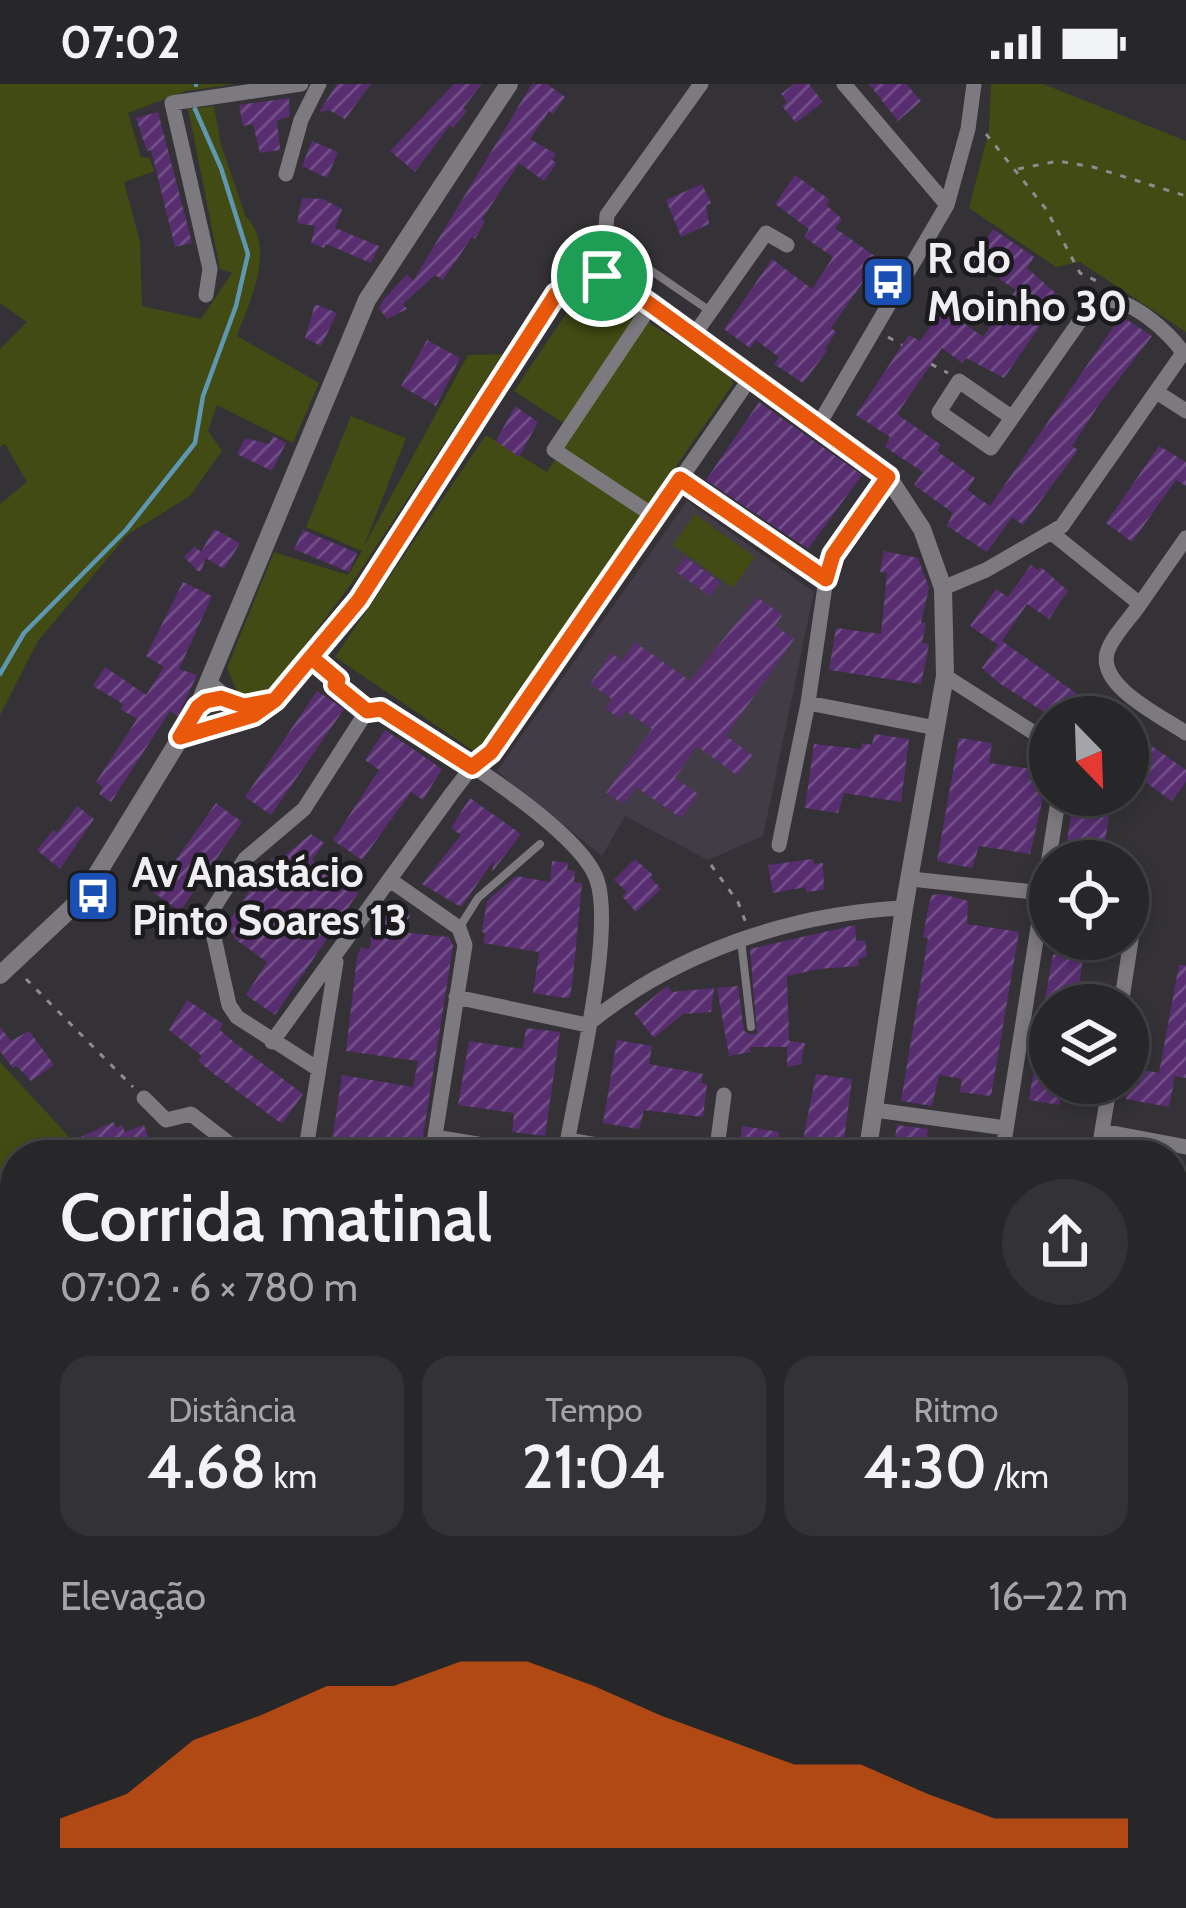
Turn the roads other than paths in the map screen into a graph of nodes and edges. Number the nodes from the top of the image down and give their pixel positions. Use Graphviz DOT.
graph roads {
  1 [pos="301,84"];
  2 [pos="319,84"];
  3 [pos="509,84"];
  4 [pos="700,84"];
  5 [pos="844,84"];
  6 [pos="974,84"];
  7 [pos="286,174"];
  8 [pos="947,205"];
  9 [pos="603,238"];
  10 [pos="787,245"];
  11 [pos="602,276"];
  12 [pos="206,296"];
  13 [pos="651,305"];
  14 [pos="711,311"];
  15 [pos="694,335"];
  16 [pos="1183,353"];
  17 [pos="751,377"];
  18 [pos="1158,393"];
  19 [pos="1186,411"];
  20 [pos="1011,417"];
  21 [pos="819,424"];
  22 [pos="888,477"];
  23 [pos="680,479"];
  24 [pos="654,516"];
  25 [pos="1053,535"];
  26 [pos="1186,538"];
  27 [pos="826,579"];
  28 [pos="943,588"];
  29 [pos="1140,604"];
  30 [pos="946,676"];
  31 [pos="215,691"];
  32 [pos="275,700"];
  33 [pos="808,703"];
  34 [pos="198,707"];
  35 [pos="227,724"];
  36 [pos="936,728"];
  37 [pos="1029,729"];
  38 [pos="1186,733"];
  39 [pos="180,737"];
  40 [pos="472,767"];
  41 [pos="540,844"];
  42 [pos="779,845"];
  43 [pos="911,879"];
  44 [pos="390,880"];
  45 [pos="1029,892"];
  46 [pos="904,908"];
  47 [pos="459,928"];
  48 [pos="746,938"];
  49 [pos="336,958"];
  50 [pos="1032,960"];
  51 [pos="6,970"];
  52 [pos="457,997"];
  53 [pos="587,1025"];
  54 [pos="751,1027"];
  55 [pos="272,1042"];
  56 [pos="318,1069"];
  57 [pos="724,1095"];
  58 [pos="144,1098"];
  59 [pos="1106,1104"];
  60 [pos="875,1110"];
  61 [pos="1006,1128"];
  62 [pos="1102,1131"];
  63 [pos="225,1140"];
  64 [pos="307,1140"];
  65 [pos="435,1140"];
  66 [pos="567,1140"];
  67 [pos="718,1140"];
  68 [pos="870,1140"];
  69 [pos="1004,1140"];
  70 [pos="1100,1140"];
  71 [pos="1149,1140"];
  1 -- 12 [label="street"];
  2 -- 7 [label="street"];
  3 -- 31 [label="street"];
  4 -- 9 [label="street"];
  5 -- 8 [label="street"];
  6 -- 8 [label="street"];
  8 -- 21 [label="street"];
  9 -- 11 [label="street"];
  9 -- 14 [label="lane"];
  10 -- 14 [label="street"];
  11 -- 13 [label="street"];
  11 -- 32 [label="street"];
  13 -- 15 [label="street"];
  13 -- 24 [label="street"];
  14 -- 15 [label="street"];
  15 -- 17 [label="street"];
  16 -- 18 [label="street"];
  16 -- 20 [label="street"];
  17 -- 21 [label="street"];
  17 -- 23 [label="street"];
  18 -- 19 [label="street"];
  18 -- 25 [label="street"];
  20 -- 20 [label="street"];
  21 -- 22 [label="street"];
  22 -- 27 [label="street"];
  22 -- 28 [label="street"];
  23 -- 24 [label="street"];
  23 -- 27 [label="street"];
  24 -- 40 [label="street"];
  25 -- 28 [label="street"];
  25 -- 29 [label="street"];
  26 -- 29 [label="street"];
  27 -- 33 [label="street"];
  28 -- 30 [label="street"];
  29 -- 38 [label="street"];
  30 -- 36 [label="street"];
  30 -- 37 [label="street"];
  31 -- 32 [label="street"];
  31 -- 34 [label="street"];
  32 -- 35 [label="street"];
  33 -- 36 [label="street"];
  33 -- 42 [label="street"];
  34 -- 35 [label="street"];
  34 -- 39 [label="street"];
  35 -- 39 [label="street"];
  36 -- 43 [label="street"];
  39 -- 51 [label="street"];
  40 -- 44 [label="street"];
  40 -- 53 [label="street"];
  40 -- 55 [label="street"];
  41 -- 47 [label="lane"];
  43 -- 45 [label="street"];
  43 -- 46 [label="street"];
  44 -- 47 [label="street"];
  44 -- 49 [label="street"];
  46 -- 48 [label="street"];
  46 -- 60 [label="street"];
  47 -- 52 [label="street"];
  48 -- 53 [label="street"];
  48 -- 54 [label="lane"];
  49 -- 55 [label="street"];
  49 -- 56 [label="street"];
  50 -- 61 [label="street"];
  52 -- 53 [label="street"];
  52 -- 65 [label="street"];
  53 -- 66 [label="street"];
  55 -- 56 [label="street"];
  56 -- 64 [label="street"];
  57 -- 67 [label="street"];
  58 -- 63 [label="street"];
  59 -- 62 [label="street"];
  60 -- 61 [label="street"];
  60 -- 68 [label="street"];
  61 -- 69 [label="street"];
  62 -- 70 [label="street"];
  62 -- 71 [label="street"];
}
